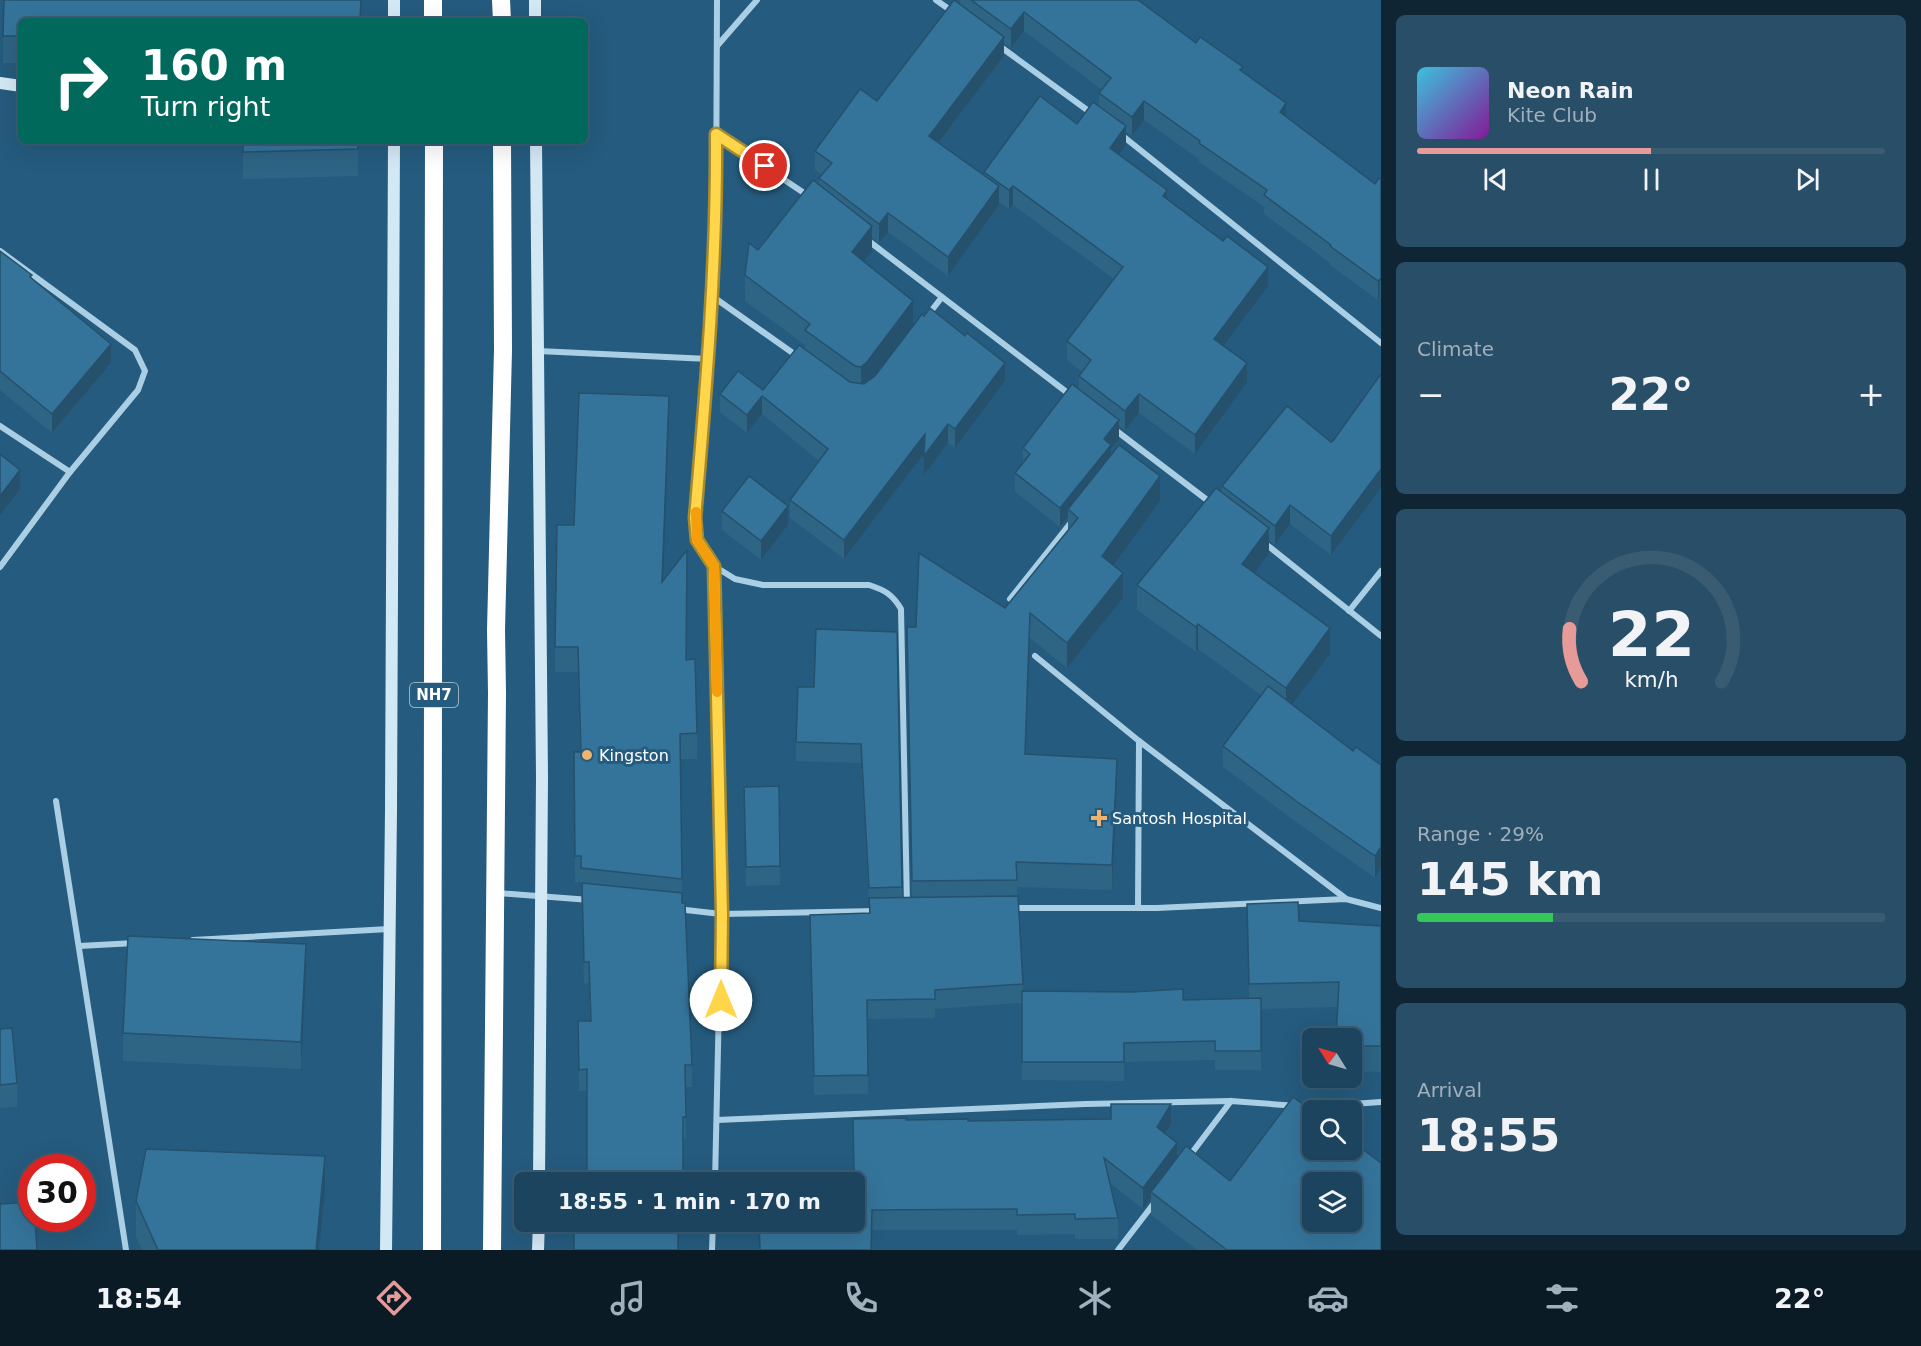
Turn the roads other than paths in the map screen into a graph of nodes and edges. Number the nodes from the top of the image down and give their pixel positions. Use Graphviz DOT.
graph roads {
  1 [pos="394,0"];
  2 [pos="433,0"];
  3 [pos="501,0"];
  4 [pos="534,0"];
  5 [pos="717,0"];
  6 [pos="757,0"];
  7 [pos="936,0"];
  8 [pos="394,18"];
  9 [pos="433,18"];
  10 [pos="501,18"];
  11 [pos="535,18"];
  12 [pos="962,19"];
  13 [pos="990,39"];
  14 [pos="717,46"];
  15 [pos="0,83"];
  16 [pos="18,86"];
  17 [pos="1101,120"];
  18 [pos="1110,126"];
  19 [pos="716,134"];
  20 [pos="394,144"];
  21 [pos="434,144"];
  22 [pos="502,144"];
  23 [pos="536,144"];
  24 [pos="815,201"];
  25 [pos="860,235"];
  26 [pos="0,251"];
  27 [pos="712,296"];
  28 [pos="942,297"];
  29 [pos="920,325"];
  30 [pos="1381,343"];
  31 [pos="538,351"];
  32 [pos="709,359"];
  33 [pos="806,363"];
  34 [pos="1076,400"];
  35 [pos="1105,422"];
  36 [pos="0,426"];
  37 [pos="1133,444"];
  38 [pos="1126,453"];
  39 [pos="70,472"];
  40 [pos="1217,507"];
  41 [pos="1075,517"];
  42 [pos="1254,535"];
  43 [pos="714,566"];
  44 [pos="0,567"];
  45 [pos="1381,571"];
  46 [pos="1010,599"];
  47 [pos="1349,611"];
  48 [pos="1381,636"];
  49 [pos="1035,656"];
  50 [pos="1139,741"];
  51 [pos="56,801"];
  52 [pos="495,892"];
  53 [pos="540,895"];
  54 [pos="1346,898"];
  55 [pos="597,901"];
  56 [pos="665,908"];
  57 [pos="1138,908"];
  58 [pos="1381,908"];
  59 [pos="1008,909"];
  60 [pos="884,911"];
  61 [pos="907,911"];
  62 [pos="722,914"];
  63 [pos="390,929"];
  64 [pos="187,940"];
  65 [pos="139,943"];
  66 [pos="79,946"];
  67 [pos="1231,1101"];
  68 [pos="1381,1101"];
  69 [pos="1362,1103"];
  70 [pos="1302,1107"];
  71 [pos="717,1120"];
  72 [pos="1184,1164"];
  73 [pos="539,1172"];
  74 [pos="715,1172"];
  75 [pos="1156,1200"];
  76 [pos="539,1232"];
  77 [pos="713,1232"];
  78 [pos="126,1250"];
  79 [pos="386,1250"];
  80 [pos="432,1250"];
  81 [pos="492,1250"];
  82 [pos="538,1250"];
  83 [pos="712,1250"];
  84 [pos="1118,1250"];
  1 -- 8 [label="street"];
  2 -- 9 [label="highway"];
  3 -- 10 [label="highway"];
  4 -- 11 [label="street"];
  5 -- 14 [label="street"];
  6 -- 14 [label="street"];
  7 -- 12 [label="street"];
  13 -- 17 [label="street"];
  14 -- 19 [label="street"];
  15 -- 16 [label="street"];
  18 -- 30 [label="street"];
  19 -- 24 [label="street"];
  19 -- 27 [label="street"];
  20 -- 63 [label="street"];
  21 -- 80 [label="highway, NH7"];
  22 -- 52 [label="highway"];
  23 -- 31 [label="street"];
  25 -- 28 [label="street"];
  26 -- 39 [label="street"];
  27 -- 32 [label="street"];
  27 -- 33 [label="street"];
  28 -- 29 [label="street"];
  28 -- 34 [label="street"];
  31 -- 32 [label="street"];
  31 -- 53 [label="street"];
  32 -- 43 [label="street"];
  35 -- 37 [label="street"];
  36 -- 39 [label="street"];
  37 -- 38 [label="street"];
  37 -- 40 [label="street"];
  39 -- 44 [label="street"];
  41 -- 46 [label="street"];
  42 -- 47 [label="street"];
  43 -- 61 [label="street"];
  43 -- 62 [label="street"];
  45 -- 47 [label="street"];
  47 -- 48 [label="street"];
  49 -- 50 [label="street"];
  50 -- 54 [label="street"];
  50 -- 57 [label="street"];
  51 -- 66 [label="street"];
  52 -- 53 [label="street"];
  52 -- 81 [label="highway"];
  53 -- 55 [label="street"];
  53 -- 73 [label="street"];
  54 -- 57 [label="street"];
  54 -- 58 [label="street"];
  56 -- 62 [label="street"];
  57 -- 59 [label="street"];
  60 -- 62 [label="street"];
  62 -- 71 [label="street"];
  63 -- 64 [label="street"];
  63 -- 79 [label="street"];
  65 -- 66 [label="street"];
  66 -- 78 [label="street"];
  67 -- 70 [label="street"];
  67 -- 71 [label="street"];
  67 -- 72 [label="street"];
  68 -- 69 [label="street"];
  71 -- 74 [label="street"];
  75 -- 84 [label="street"];
  76 -- 82 [label="street"];
  77 -- 83 [label="street"];
}
